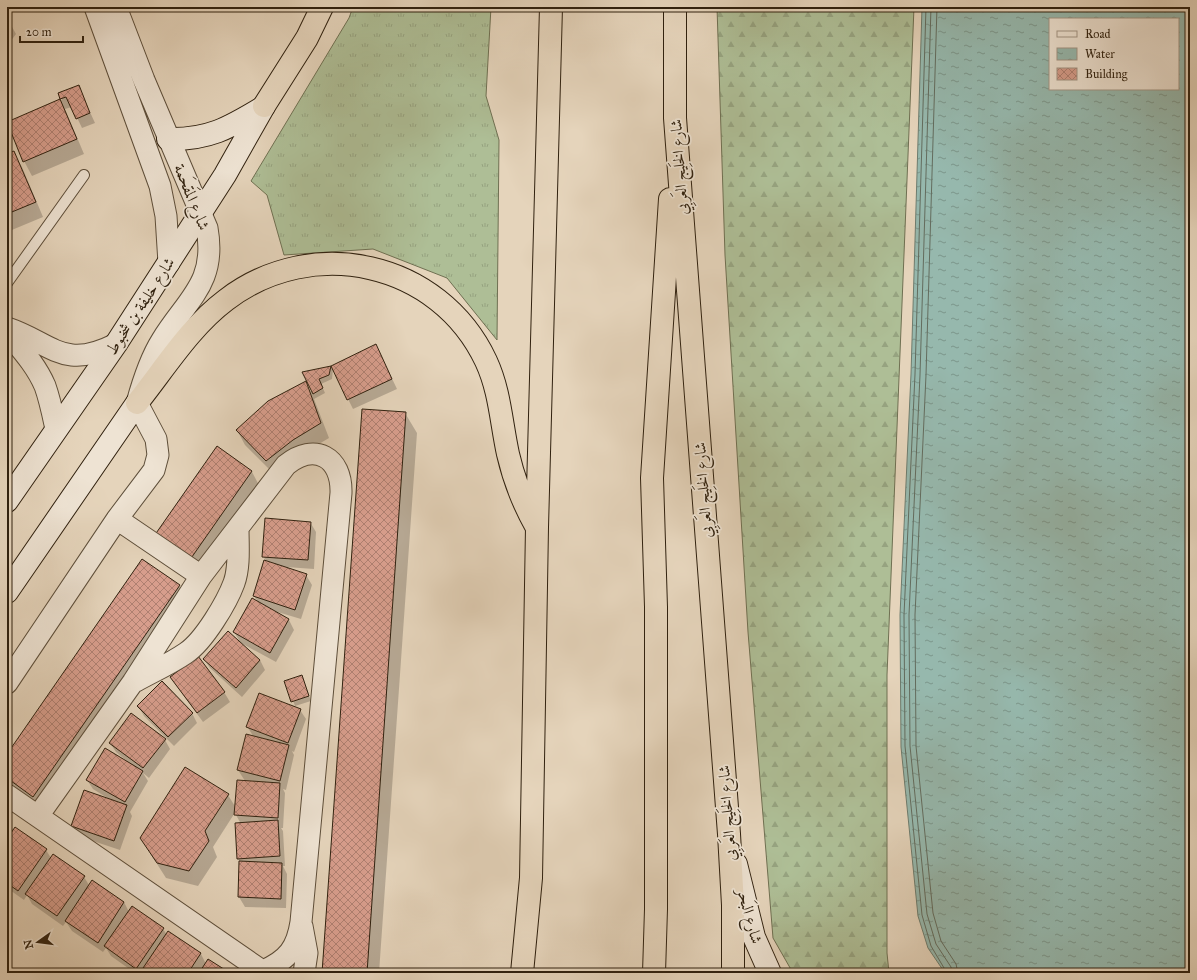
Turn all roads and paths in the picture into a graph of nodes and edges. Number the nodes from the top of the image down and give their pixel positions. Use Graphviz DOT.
graph roads {
  1 [pos="95,7"];
  2 [pos="116,7"];
  3 [pos="322,7"];
  4 [pos="551,7"];
  5 [pos="675,7"];
  6 [pos="264,106"];
  7 [pos="675,118"];
  8 [pos="168,139"];
  9 [pos="84,175"];
  10 [pos="200,213"];
  11 [pos="169,263"];
  12 [pos="7,283"];
  13 [pos="7,328"];
  14 [pos="7,332"];
  15 [pos="116,344"];
  16 [pos="137,403"];
  17 [pos="56,429"];
  18 [pos="7,501"];
  19 [pos="117,519"];
  20 [pos="537,527"];
  21 [pos="238,528"];
  22 [pos="201,576"];
  23 [pos="7,592"];
  24 [pos="133,682"];
  25 [pos="7,683"];
  26 [pos="7,795"];
  27 [pos="38,816"];
  28 [pos="729,834"];
  29 [pos="301,922"];
  30 [pos="264,972"];
  31 [pos="304,973"];
  32 [pos="522,973"];
  33 [pos="654,973"];
  34 [pos="733,973"];
  35 [pos="770,973"];
  1 -- 11 [label="street, شارع المَقحَمة"];
  2 -- 8 [label="street, شارع المَقحَمة"];
  3 -- 6 [label="highway"];
  4 -- 20 [label="highway"];
  5 -- 7 [label="highway, شارع الخَلِيج العَربِي"];
  6 -- 8 [label="main road"];
  6 -- 10 [label="main road, شارع خليفة بن شخبوط"];
  7 -- 28 [label="highway, شارع الخَلِيج العَربِي"];
  7 -- 33 [label="highway"];
  8 -- 10 [label="street, شارع المَقحَمة"];
  9 -- 12 [label="lane"];
  10 -- 11 [label="main road, شارع خليفة بن شخبوط"];
  10 -- 16 [label="street, شارع المَقحَمة"];
  11 -- 15 [label="main road, شارع خليفة بن شخبوط"];
  13 -- 15 [label="street"];
  14 -- 17 [label="street"];
  15 -- 17 [label="main road, شارع خليفة بن شخبوط"];
  16 -- 19 [label="street"];
  16 -- 20 [label="highway"];
  16 -- 23 [label="main road"];
  17 -- 18 [label="main road, شارع خليفة بن شخبوط"];
  19 -- 22 [label="street"];
  19 -- 25 [label="street"];
  20 -- 32 [label="highway"];
  21 -- 22 [label="street"];
  21 -- 24 [label="street"];
  21 -- 29 [label="street"];
  22 -- 24 [label="street"];
  24 -- 27 [label="street"];
  26 -- 27 [label="street"];
  27 -- 30 [label="street"];
  28 -- 34 [label="highway, شارع الخَلِيج العَربِي"];
  28 -- 35 [label="main road, شارع البَحر"];
  29 -- 30 [label="street"];
  29 -- 31 [label="street"];
}
